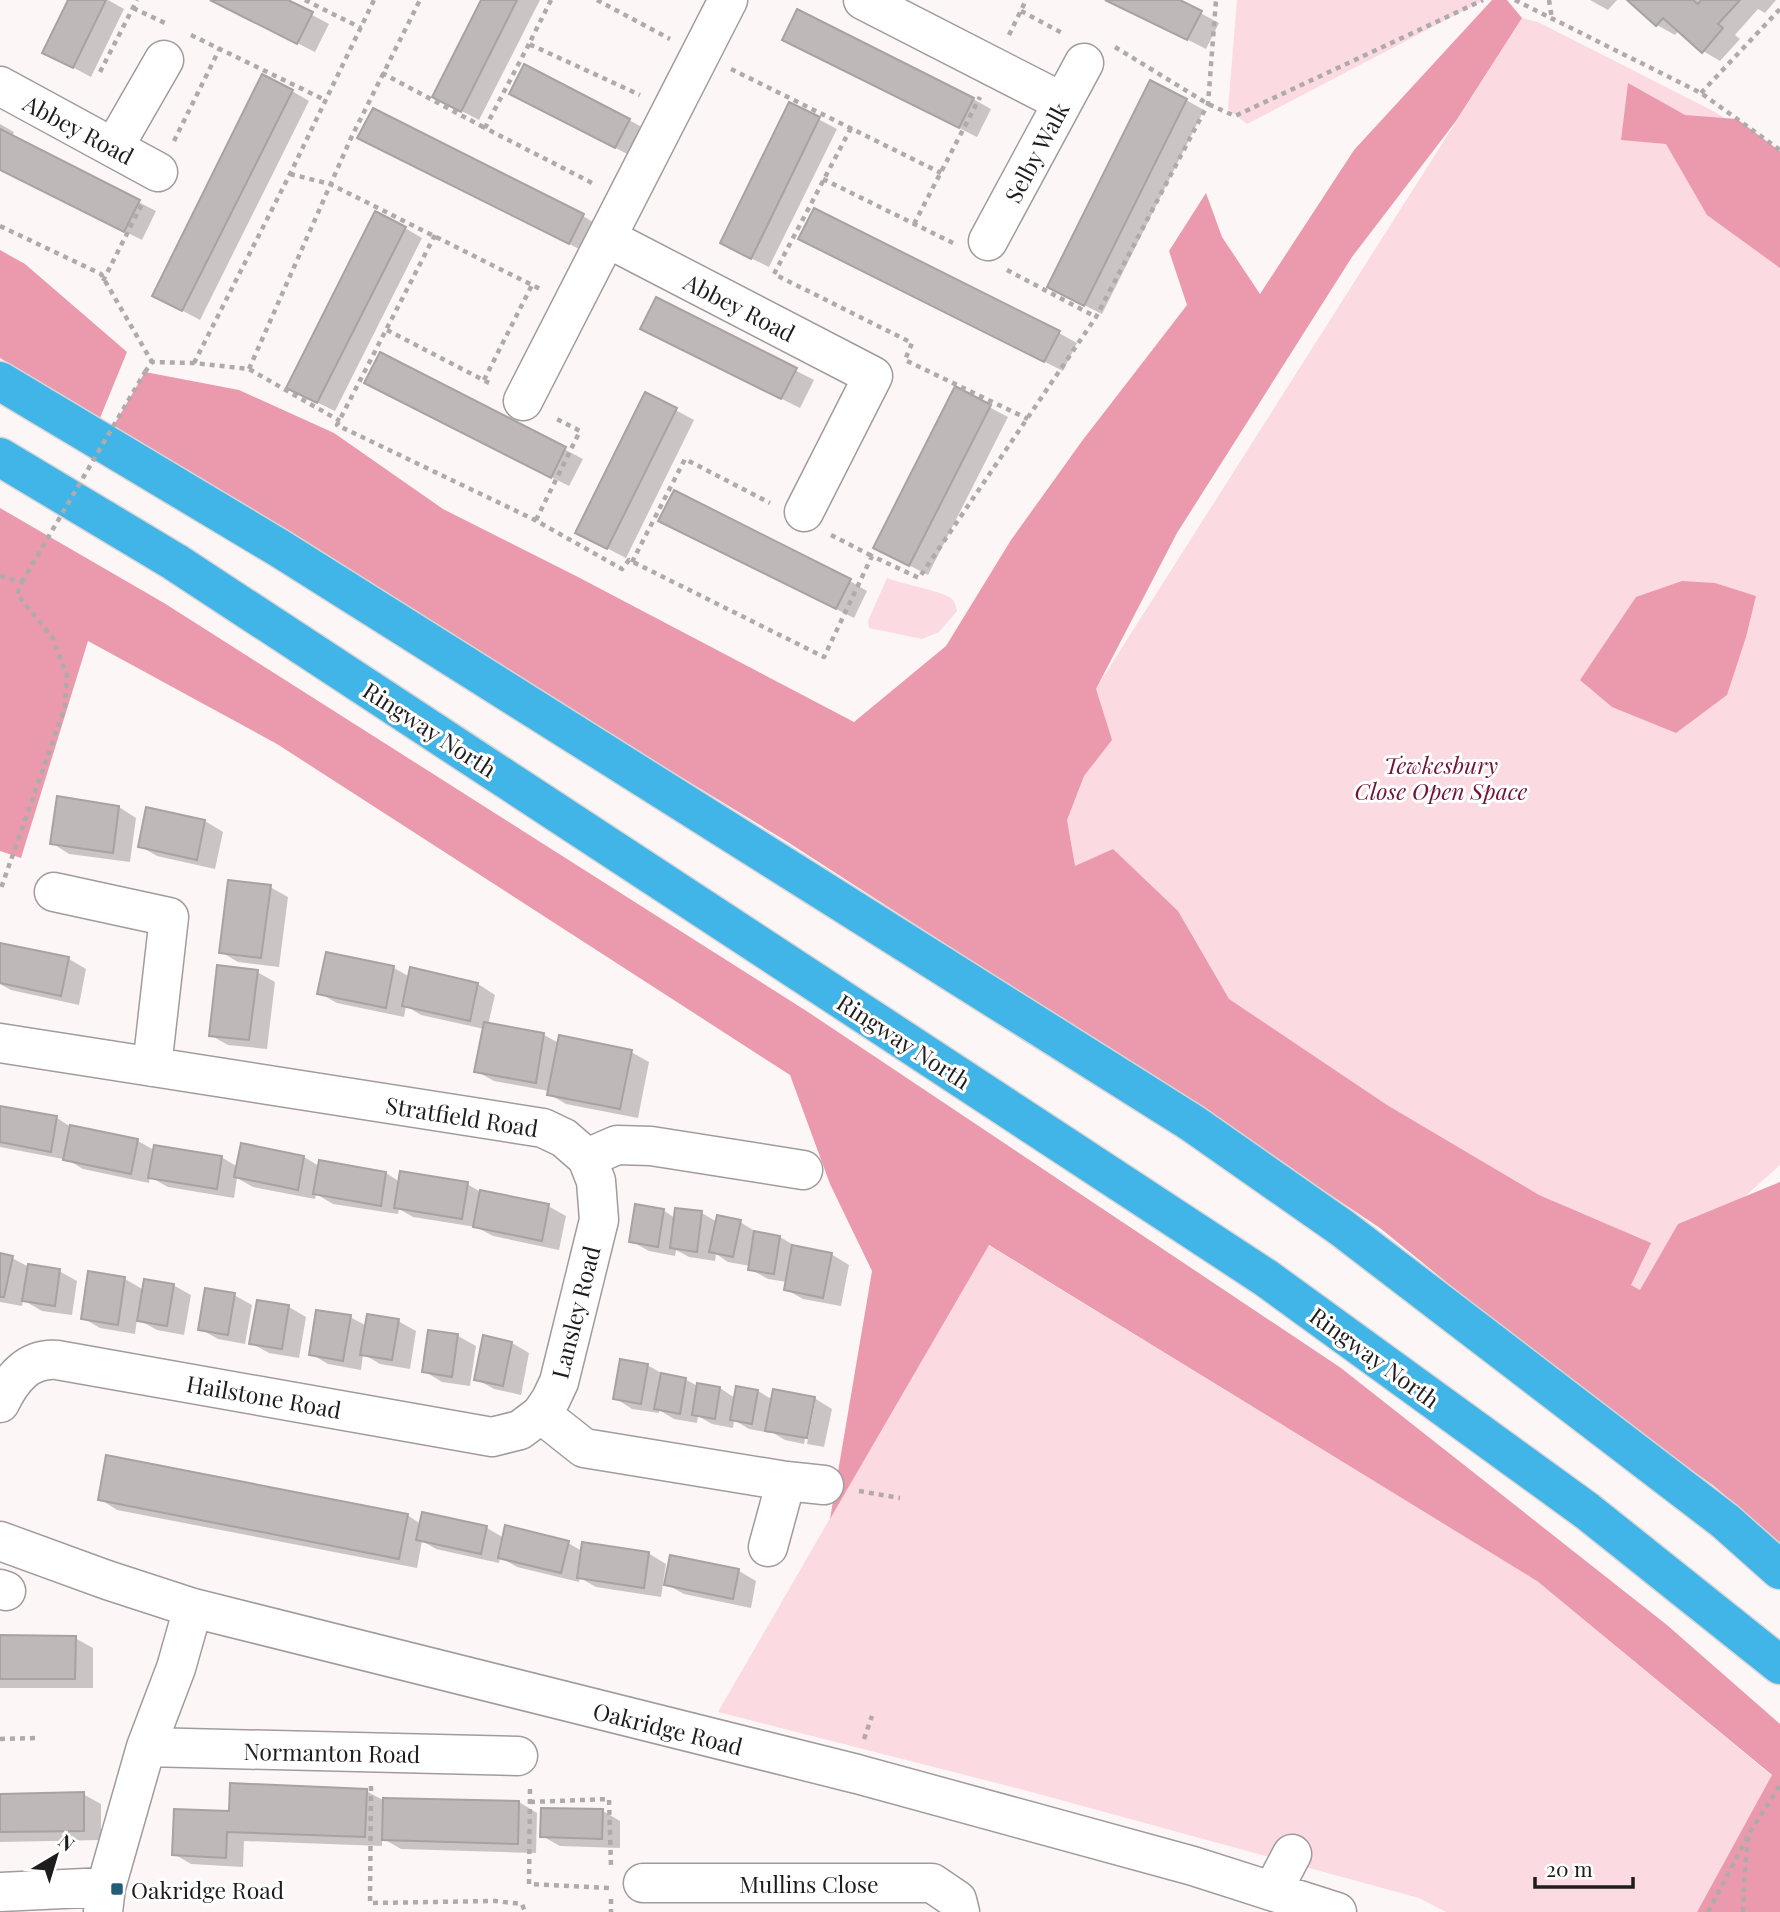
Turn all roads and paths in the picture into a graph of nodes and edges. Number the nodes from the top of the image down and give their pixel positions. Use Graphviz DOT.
graph roads {
  1 [pos="137,0"];
  2 [pos="305,0"];
  3 [pos="374,0"];
  4 [pos="551,0"];
  5 [pos="597,0"];
  6 [pos="728,0"];
  7 [pos="863,0"];
  8 [pos="1026,0"];
  9 [pos="1216,0"];
  10 [pos="1483,0"];
  11 [pos="1515,0"];
  12 [pos="1549,0"];
  13 [pos="418,1"];
  14 [pos="133,8"];
  15 [pos="1780,9"];
  16 [pos="1021,11"];
  17 [pos="1552,20"];
  18 [pos="361,28"];
  19 [pos="172,38"];
  20 [pos="529,44"];
  21 [pos="701,55"];
  22 [pos="1089,56"];
  23 [pos="995,68"];
  24 [pos="100,72"];
  25 [pos="382,73"];
  26 [pos="0,86"];
  27 [pos="1701,93"];
  28 [pos="646,98"];
  29 [pos="326,100"];
  30 [pos="1062,102"];
  31 [pos="1208,104"];
  32 [pos="485,128"];
  33 [pos="851,128"];
  34 [pos="114,147"];
  35 [pos="1780,150"];
  36 [pos="158,172"];
  37 [pos="940,173"];
  38 [pos="290,174"];
  39 [pos="330,184"];
  40 [pos="601,187"];
  41 [pos="914,224"];
  42 [pos="0,226"];
  43 [pos="435,235"];
  44 [pos="607,238"];
  45 [pos="988,241"];
  46 [pos="532,285"];
  47 [pos="547,292"];
  48 [pos="152,362"];
  49 [pos="194,363"];
  50 [pos="248,369"];
  51 [pos="484,380"];
  52 [pos="0,381"];
  53 [pos="523,401"];
  54 [pos="1028,419"];
  55 [pos="0,457"];
  56 [pos="802,517"];
  57 [pos="872,556"];
  58 [pos="632,562"];
  59 [pos="0,576"];
  60 [pos="22,582"];
  61 [pos="0,891"];
  62 [pos="54,892"];
  63 [pos="0,1043"];
  64 [pos="152,1068"];
  65 [pos="587,1158"];
  66 [pos="803,1170"];
  67 [pos="11,1364"];
  68 [pos="0,1403"];
  69 [pos="541,1413"];
  70 [pos="786,1481"];
  71 [pos="824,1485"];
  72 [pos="900,1498"];
  73 [pos="0,1541"];
  74 [pos="768,1547"];
  75 [pos="1780,1570"];
  76 [pos="193,1608"];
  77 [pos="1780,1665"];
  78 [pos="37,1738"];
  79 [pos="0,1739"];
  80 [pos="146,1747"];
  81 [pos="372,1753"];
  82 [pos="524,1768"];
  83 [pos="1780,1785"];
  84 [pos="530,1802"];
  85 [pos="1750,1832"];
  86 [pos="1292,1854"];
  87 [pos="643,1883"];
  88 [pos="1273,1890"];
  89 [pos="0,1892"];
  90 [pos="104,1899"];
  91 [pos="525,1912"];
  92 [pos="960,1912"];
  93 [pos="1337,1912"];
  94 [pos="1708,1912"];
  95 [pos="1743,1912"];
  1 -- 14 [label="path"];
  2 -- 18 [label="path"];
  3 -- 18 [label="path"];
  4 -- 20 [label="path"];
  5 -- 21 [label="path"];
  6 -- 21 [label="street"];
  7 -- 23 [label="street"];
  8 -- 16 [label="path"];
  9 -- 31 [label="path"];
  10 -- 31 [label="path"];
  11 -- 17 [label="path"];
  12 -- 17 [label="path"];
  13 -- 25 [label="path"];
  14 -- 19 [label="path"];
  14 -- 24 [label="path"];
  15 -- 27 [label="path"];
  16 -- 22 [label="path"];
  16 -- 23 [label="path"];
  17 -- 27 [label="path"];
  18 -- 29 [label="path"];
  19 -- 29 [label="path"];
  19 -- 34 [label="street"];
  20 -- 28 [label="path"];
  20 -- 32 [label="path"];
  21 -- 33 [label="path"];
  21 -- 44 [label="street"];
  22 -- 30 [label="street, Selby Walk"];
  22 -- 31 [label="path"];
  23 -- 30 [label="street"];
  23 -- 37 [label="path"];
  25 -- 32 [label="path"];
  25 -- 39 [label="path"];
  26 -- 34 [label="street, Abbey Road"];
  27 -- 35 [label="path"];
  29 -- 38 [label="path"];
  30 -- 45 [label="street, Selby Walk"];
  32 -- 40 [label="path"];
  33 -- 37 [label="path"];
  33 -- 54 [label="path"];
  34 -- 36 [label="street, Abbey Road"];
  37 -- 41 [label="path"];
  38 -- 39 [label="path"];
  38 -- 49 [label="path"];
  39 -- 43 [label="path"];
  39 -- 50 [label="path"];
  42 -- 48 [label="path"];
  43 -- 46 [label="path"];
  43 -- 50 [label="path"];
  44 -- 53 [label="street"];
  44 -- 56 [label="street, Abbey Road"];
  46 -- 47 [label="path"];
  46 -- 51 [label="path"];
  48 -- 49 [label="path"];
  48 -- 60 [label="path, bridge"];
  49 -- 50 [label="path"];
  52 -- 75 [label="highway"];
  55 -- 77 [label="highway, Ringway North"];
  56 -- 57 [label="path"];
  56 -- 58 [label="path"];
  59 -- 60 [label="path"];
  60 -- 61 [label="path"];
  62 -- 64 [label="street"];
  63 -- 64 [label="street, Stratfield Road"];
  64 -- 65 [label="street, Stratfield Road"];
  65 -- 66 [label="street"];
  65 -- 69 [label="street, Lansley Road"];
  67 -- 68 [label="street, Hailstone Road"];
  67 -- 69 [label="street, Hailstone Road"];
  69 -- 70 [label="street"];
  70 -- 71 [label="street"];
  70 -- 74 [label="street"];
  71 -- 72 [label="path"];
  73 -- 76 [label="street, Oakridge Road"];
  76 -- 80 [label="street"];
  76 -- 88 [label="street, Oakridge Road"];
  78 -- 79 [label="path"];
  80 -- 81 [label="street, Normanton Road"];
  80 -- 90 [label="street"];
  81 -- 82 [label="street, Normanton Road"];
  81 -- 91 [label="path"];
  82 -- 84 [label="path"];
  83 -- 85 [label="path"];
  84 -- 84 [label="path"];
  85 -- 94 [label="path"];
  85 -- 95 [label="path"];
  86 -- 88 [label="street"];
  87 -- 92 [label="street, Mullins Close"];
  88 -- 93 [label="street, Oakridge Road"];
  89 -- 90 [label="street"];
}
